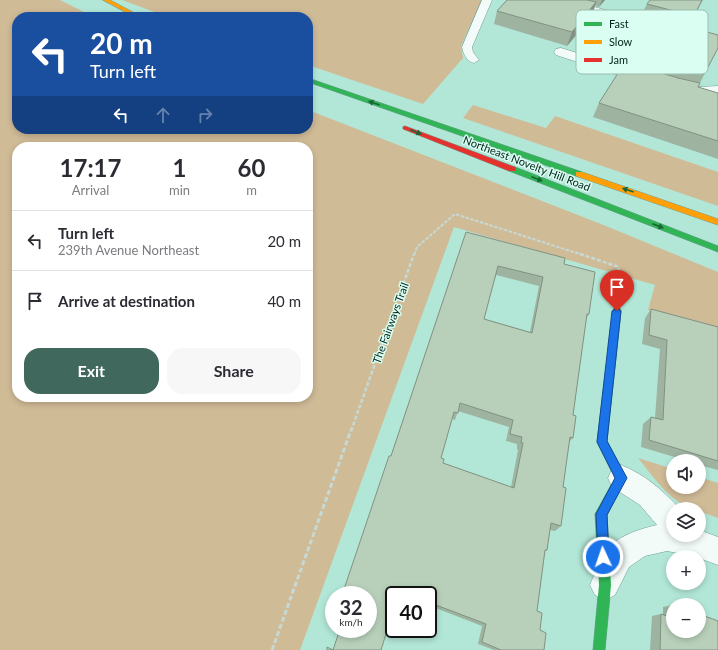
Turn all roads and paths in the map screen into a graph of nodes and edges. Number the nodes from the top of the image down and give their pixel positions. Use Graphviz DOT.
graph roads {
  1 [pos="106,0"];
  2 [pos="487,0"];
  3 [pos="553,0"];
  4 [pos="590,10"];
  5 [pos="129,12"];
  6 [pos="708,41"];
  7 [pos="718,44"];
  8 [pos="561,52"];
  9 [pos="576,57"];
  10 [pos="474,60"];
  11 [pos="630,74"];
  12 [pos="313,82"];
  13 [pos="332,89"];
  14 [pos="718,91"];
  15 [pos="354,105"];
  16 [pos="394,124"];
  17 [pos="718,222"];
  18 [pos="718,249"];
  19 [pos="617,311"];
  20 [pos="621,478"];
  21 [pos="666,514"];
  22 [pos="666,537"];
  23 [pos="696,542"];
  24 [pos="718,551"];
  25 [pos="605,585"];
  26 [pos="272,650"];
  27 [pos="599,650"];
  1 -- 5 [label="main road"];
  2 -- 10 [label="lane"];
  3 -- 4 [label="street"];
  6 -- 7 [label="street"];
  8 -- 9 [label="street"];
  11 -- 14 [label="street"];
  12 -- 13 [label="main road, Northeast Novelty Hill Road"];
  13 -- 15 [label="main road, Northeast Novelty Hill Road"];
  17 -- 13 [label="main road, Northeast Novelty Hill Road, one-way"];
  16 -- 18 [label="main road, Northeast Novelty Hill Road, one-way"];
  19 -- 20 [label="main road"];
  19 -- 26 [label="path, The Fairways Trail"];
  20 -- 21 [label="street"];
  20 -- 25 [label="main road"];
  22 -- 25 [label="street"];
  23 -- 24 [label="street"];
  25 -- 27 [label="main road"];
}
